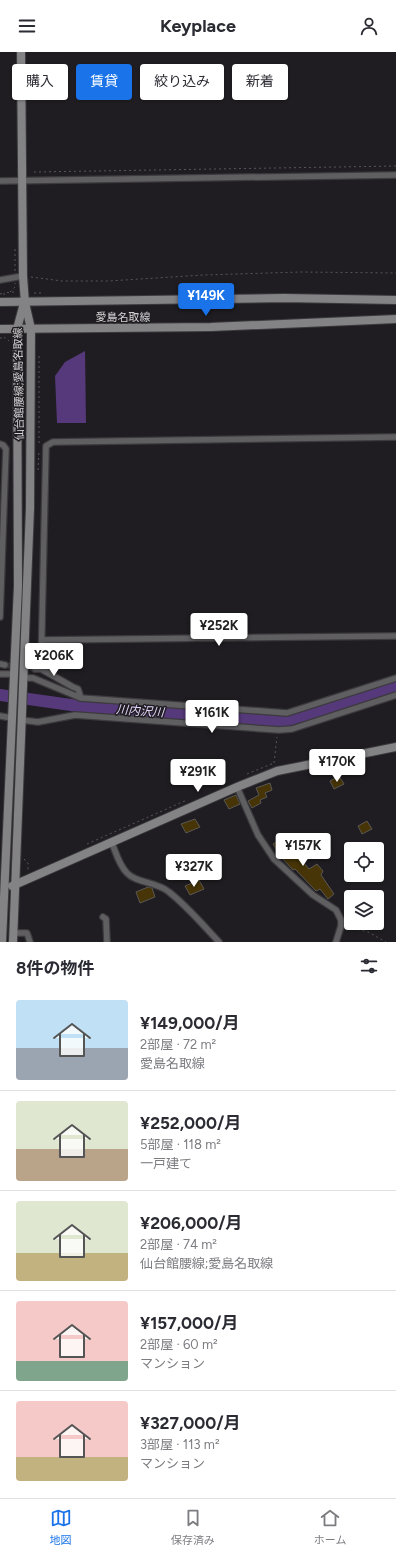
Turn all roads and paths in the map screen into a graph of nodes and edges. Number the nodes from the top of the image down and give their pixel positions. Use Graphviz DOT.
graph roads {
  1 [pos="21,52"];
  2 [pos="396,166"];
  3 [pos="34,172"];
  4 [pos="396,175"];
  5 [pos="0,181"];
  6 [pos="24,181"];
  7 [pos="396,273"];
  8 [pos="23,276"];
  9 [pos="0,280"];
  10 [pos="14,292"];
  11 [pos="4,293"];
  12 [pos="0,294"];
  13 [pos="2,300"];
  14 [pos="396,300"];
  15 [pos="25,303"];
  16 [pos="396,319"];
  17 [pos="17,329"];
  18 [pos="31,329"];
  19 [pos="2,332"];
  20 [pos="0,338"];
  21 [pos="4,338"];
  22 [pos="11,343"];
  23 [pos="396,437"];
  24 [pos="0,444"];
  25 [pos="0,617"];
  26 [pos="396,636"];
  27 [pos="42,640"];
  28 [pos="0,674"];
  29 [pos="15,674"];
  30 [pos="396,678"];
  31 [pos="23,681"];
  32 [pos="396,695"];
  33 [pos="81,698"];
  34 [pos="12,714"];
  35 [pos="0,716"];
  36 [pos="21,716"];
  37 [pos="279,730"];
  38 [pos="396,746"];
  39 [pos="274,763"];
  40 [pos="277,771"];
  41 [pos="245,775"];
  42 [pos="237,787"];
  43 [pos="187,800"];
  44 [pos="112,843"];
  45 [pos="87,844"];
  46 [pos="15,885"];
  47 [pos="2,890"];
  48 [pos="103,917"];
  49 [pos="342,926"];
  50 [pos="13,933"];
  51 [pos="2,942"];
  52 [pos="13,942"];
  53 [pos="30,942"];
  54 [pos="106,942"];
  55 [pos="219,942"];
  56 [pos="336,942"];
  57 [pos="386,942"];
  1 -- 6 [label="main road"];
  2 -- 3 [label="path"];
  4 -- 6 [label="street"];
  5 -- 6 [label="street"];
  6 -- 8 [label="main road"];
  7 -- 8 [label="path"];
  8 -- 9 [label="street"];
  8 -- 15 [label="main road"];
  10 -- 11 [label="path"];
  11 -- 12 [label="path"];
  11 -- 13 [label="path"];
  13 -- 15 [label="main road, 愛島名取線"];
  14 -- 15 [label="main road, 愛島名取線"];
  15 -- 17 [label="main road, 仙台館腰線;愛島名取線"];
  15 -- 18 [label="main road, 仙台館腰線;愛島名取線"];
  16 -- 18 [label="main road, 愛島名取線"];
  17 -- 18 [label="main road, 愛島名取線"];
  17 -- 19 [label="main road, 愛島名取線"];
  17 -- 29 [label="main road, 仙台館腰線;愛島名取線"];
  18 -- 31 [label="main road, 仙台館腰線;愛島名取線"];
  19 -- 21 [label="path"];
  20 -- 21 [label="path"];
  21 -- 22 [label="path"];
  23 -- 27 [label="street"];
  24 -- 25 [label="street"];
  26 -- 27 [label="street"];
  27 -- 33 [label="street"];
  28 -- 29 [label="street"];
  29 -- 34 [label="main road, 仙台館腰線;愛島名取線"];
  30 -- 33 [label="street"];
  31 -- 33 [label="street"];
  31 -- 36 [label="main road, 仙台館腰線;愛島名取線"];
  32 -- 37 [label="street"];
  34 -- 35 [label="street"];
  34 -- 47 [label="main road, 仙台館腰線;愛島名取線"];
  36 -- 37 [label="street"];
  36 -- 46 [label="main road, 仙台館腰線;愛島名取線"];
  37 -- 39 [label="path"];
  38 -- 40 [label="main road"];
  39 -- 40 [label="path"];
  39 -- 41 [label="path"];
  40 -- 42 [label="main road"];
  42 -- 44 [label="main road"];
  42 -- 49 [label="street"];
  43 -- 45 [label="path"];
  44 -- 46 [label="main road"];
  44 -- 55 [label="street"];
  46 -- 47 [label="main road"];
  46 -- 50 [label="main road, 仙台館腰線;愛島名取線"];
  47 -- 51 [label="main road, 仙台館腰線;愛島名取線"];
  48 -- 54 [label="street"];
  49 -- 56 [label="street"];
  49 -- 57 [label="path"];
  50 -- 52 [label="main road, 仙台館腰線;愛島名取線"];
  50 -- 53 [label="street"];
}
